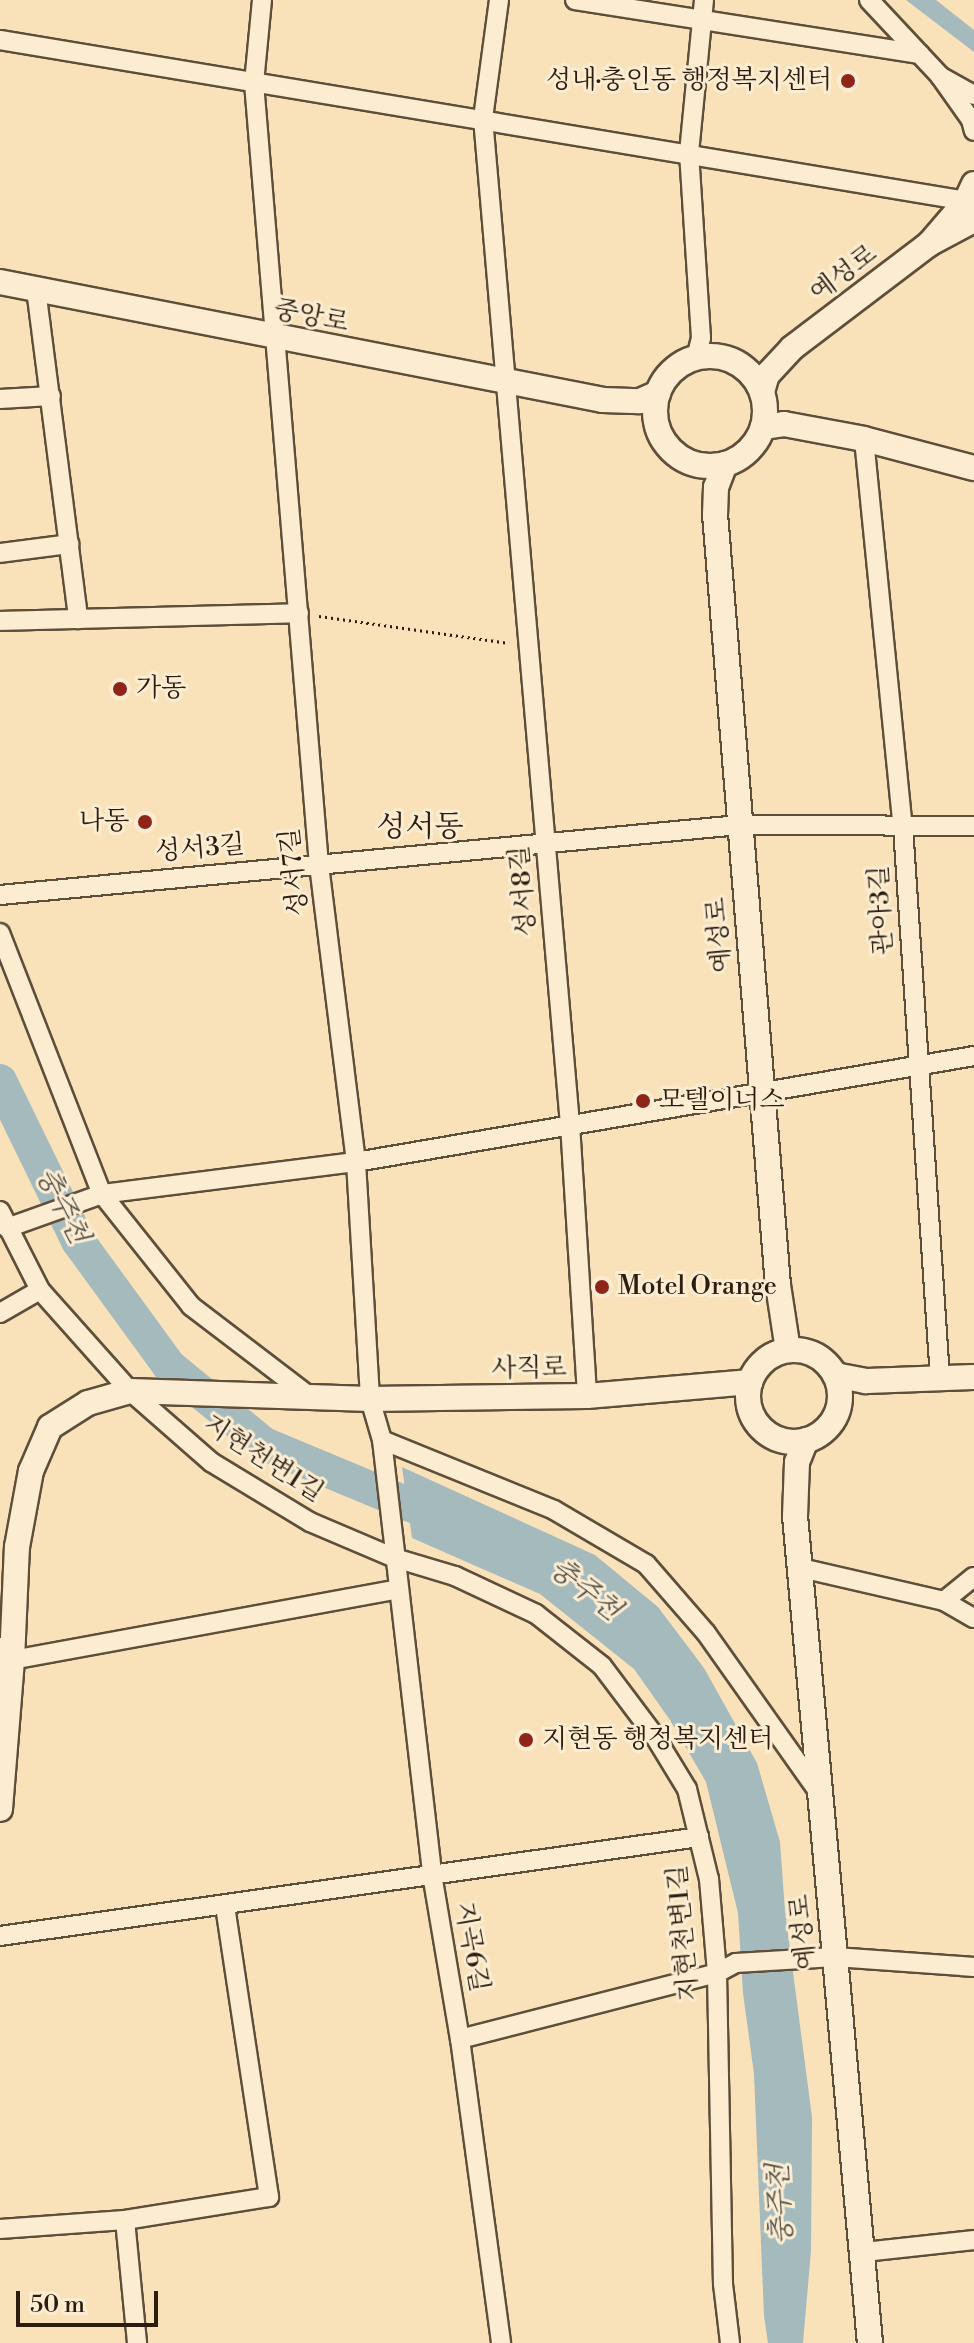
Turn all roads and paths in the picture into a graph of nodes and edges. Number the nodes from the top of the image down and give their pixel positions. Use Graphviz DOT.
graph roads {
  1 [pos="262,0"];
  2 [pos="499,0"];
  3 [pos="575,0"];
  4 [pos="704,0"];
  5 [pos="869,0"];
  6 [pos="702,20"];
  7 [pos="0,40"];
  8 [pos="920,54"];
  9 [pos="940,76"];
  10 [pos="254,83"];
  11 [pos="974,95"];
  12 [pos="483,118"];
  13 [pos="974,131"];
  14 [pos="689,153"];
  15 [pos="971,202"];
  16 [pos="0,282"];
  17 [pos="36,289"];
  18 [pos="278,339"];
  19 [pos="792,348"];
  20 [pos="702,351"];
  21 [pos="740,365"];
  22 [pos="505,382"];
  23 [pos="658,393"];
  24 [pos="51,396"];
  25 [pos="0,399"];
  26 [pos="613,401"];
  27 [pos="768,414"];
  28 [pos="658,429"];
  29 [pos="864,439"];
  30 [pos="695,464"];
  31 [pos="725,464"];
  32 [pos="974,468"];
  33 [pos="715,514"];
  34 [pos="69,544"];
  35 [pos="0,553"];
  36 [pos="299,613"];
  37 [pos="78,619"];
  38 [pos="0,621"];
  39 [pos="528,646"];
  40 [pos="739,825"];
  41 [pos="974,826"];
  42 [pos="903,827"];
  43 [pos="546,844"];
  44 [pos="319,865"];
  45 [pos="0,895"];
  46 [pos="0,933"];
  47 [pos="974,1056"];
  48 [pos="917,1066"];
  49 [pos="763,1093"];
  50 [pos="570,1124"];
  51 [pos="356,1162"];
  52 [pos="102,1194"];
  53 [pos="4,1220"];
  54 [pos="40,1290"];
  55 [pos="0,1313"];
  56 [pos="788,1350"];
  57 [pos="974,1377"];
  58 [pos="940,1378"];
  59 [pos="750,1382"];
  60 [pos="838,1387"];
  61 [pos="974,1389"];
  62 [pos="130,1391"];
  63 [pos="308,1395"];
  64 [pos="587,1396"];
  65 [pos="370,1399"];
  66 [pos="772,1436"];
  67 [pos="382,1440"];
  68 [pos="806,1440"];
  69 [pos="795,1516"];
  70 [pos="395,1558"];
  71 [pos="801,1568"];
  72 [pos="974,1577"];
  73 [pos="399,1589"];
  74 [pos="944,1601"];
  75 [pos="974,1618"];
  76 [pos="6,1654"];
  77 [pos="817,1790"];
  78 [pos="0,1809"];
  79 [pos="699,1837"];
  80 [pos="432,1874"];
  81 [pos="225,1906"];
  82 [pos="0,1936"];
  83 [pos="974,1954"];
  84 [pos="835,1957"];
  85 [pos="974,1967"];
  86 [pos="717,1973"];
  87 [pos="460,2039"];
  88 [pos="125,2220"];
  89 [pos="0,2229"];
  90 [pos="974,2240"];
  91 [pos="864,2252"];
  92 [pos="137,2343"];
  93 [pos="501,2343"];
  94 [pos="730,2343"];
  95 [pos="870,2343"];
  1 -- 10 [label="street, 성서7길"];
  2 -- 12 [label="street, 성서8길"];
  3 -- 6 [label="street"];
  4 -- 6 [label="street"];
  5 -- 8 [label="street"];
  6 -- 8 [label="street"];
  6 -- 14 [label="street"];
  7 -- 10 [label="street"];
  8 -- 9 [label="street"];
  9 -- 11 [label="street"];
  9 -- 13 [label="street"];
  10 -- 12 [label="street"];
  10 -- 18 [label="street, 성서7길"];
  12 -- 14 [label="street"];
  12 -- 22 [label="street, 성서8길"];
  14 -- 15 [label="street"];
  14 -- 20 [label="street"];
  15 -- 19 [label="main road, 예성로"];
  16 -- 17 [label="main road, 중앙로"];
  17 -- 18 [label="main road, 중앙로"];
  17 -- 24 [label="street"];
  18 -- 22 [label="main road, 중앙로"];
  18 -- 36 [label="street, 성서7길"];
  19 -- 21 [label="main road, 예성로"];
  19 -- 27 [label="main road, 예성로"];
  20 -- 21 [label="main road"];
  20 -- 23 [label="main road"];
  21 -- 27 [label="main road"];
  22 -- 26 [label="main road, 중앙로"];
  22 -- 39 [label="street, 성서8길"];
  23 -- 26 [label="main road, 중앙로"];
  23 -- 28 [label="main road"];
  24 -- 25 [label="street"];
  24 -- 34 [label="street"];
  26 -- 28 [label="main road, 중앙로"];
  27 -- 29 [label="main road"];
  27 -- 31 [label="main road"];
  28 -- 30 [label="main road"];
  29 -- 32 [label="main road"];
  29 -- 42 [label="street, 관아3길"];
  30 -- 31 [label="main road"];
  30 -- 33 [label="main road, 예성로"];
  31 -- 33 [label="main road, 예성로"];
  33 -- 40 [label="main road, 예성로"];
  34 -- 35 [label="street"];
  34 -- 37 [label="street"];
  36 -- 37 [label="street"];
  36 -- 39 [label="path"];
  36 -- 44 [label="street, 성서7길"];
  37 -- 38 [label="street"];
  39 -- 43 [label="street, 성서8길"];
  40 -- 42 [label="street, 성서3길"];
  40 -- 43 [label="street, 성서3길"];
  40 -- 49 [label="main road, 예성로"];
  41 -- 42 [label="street, 성서3길"];
  42 -- 48 [label="street, 관아3길"];
  43 -- 44 [label="street, 성서3길"];
  43 -- 50 [label="street, 성서8길"];
  44 -- 45 [label="street, 성서3길"];
  44 -- 51 [label="street, 성서7길"];
  46 -- 52 [label="street"];
  47 -- 48 [label="street"];
  48 -- 49 [label="street"];
  48 -- 58 [label="street, 관아3길"];
  49 -- 50 [label="street"];
  49 -- 56 [label="main road, 예성로"];
  50 -- 51 [label="street"];
  50 -- 64 [label="street, 성서8길"];
  51 -- 52 [label="street"];
  51 -- 65 [label="street, 성서7길"];
  52 -- 53 [label="street"];
  52 -- 63 [label="street"];
  53 -- 54 [label="street, 지현천변1길"];
  54 -- 55 [label="street"];
  54 -- 62 [label="street, 지현천변1길"];
  56 -- 59 [label="main road"];
  56 -- 60 [label="main road"];
  57 -- 58 [label="main road"];
  58 -- 60 [label="main road"];
  59 -- 64 [label="main road, 사직로"];
  59 -- 66 [label="main road"];
  60 -- 61 [label="main road"];
  60 -- 68 [label="main road"];
  62 -- 63 [label="main road, 사직로"];
  62 -- 70 [label="street, 지현천변1길"];
  62 -- 76 [label="main road"];
  63 -- 65 [label="main road, 사직로"];
  64 -- 65 [label="main road, 사직로"];
  65 -- 67 [label="street, 성서7길"];
  66 -- 68 [label="main road"];
  66 -- 69 [label="main road"];
  67 -- 70 [label="street, 지곡6길"];
  67 -- 77 [label="street"];
  68 -- 69 [label="main road"];
  69 -- 71 [label="main road, 예성로"];
  70 -- 73 [label="street, 지곡6길"];
  70 -- 79 [label="street, 지현천변1길"];
  71 -- 74 [label="street"];
  71 -- 77 [label="main road, 예성로"];
  72 -- 74 [label="street"];
  73 -- 76 [label="street"];
  73 -- 80 [label="street, 지곡6길"];
  74 -- 75 [label="street"];
  76 -- 78 [label="main road"];
  77 -- 84 [label="main road, 예성로"];
  79 -- 80 [label="street"];
  79 -- 86 [label="street, 지현천변1길"];
  80 -- 81 [label="street"];
  80 -- 87 [label="street, 지곡6길"];
  81 -- 82 [label="street"];
  81 -- 88 [label="street"];
  83 -- 85 [label="street"];
  84 -- 85 [label="street"];
  84 -- 86 [label="street"];
  84 -- 91 [label="main road, 예성로"];
  86 -- 87 [label="street"];
  86 -- 94 [label="street, 지현천변1길"];
  87 -- 93 [label="street, 지곡6길"];
  88 -- 89 [label="street"];
  88 -- 92 [label="street"];
  90 -- 91 [label="street"];
  91 -- 95 [label="main road, 예성로"];
}
